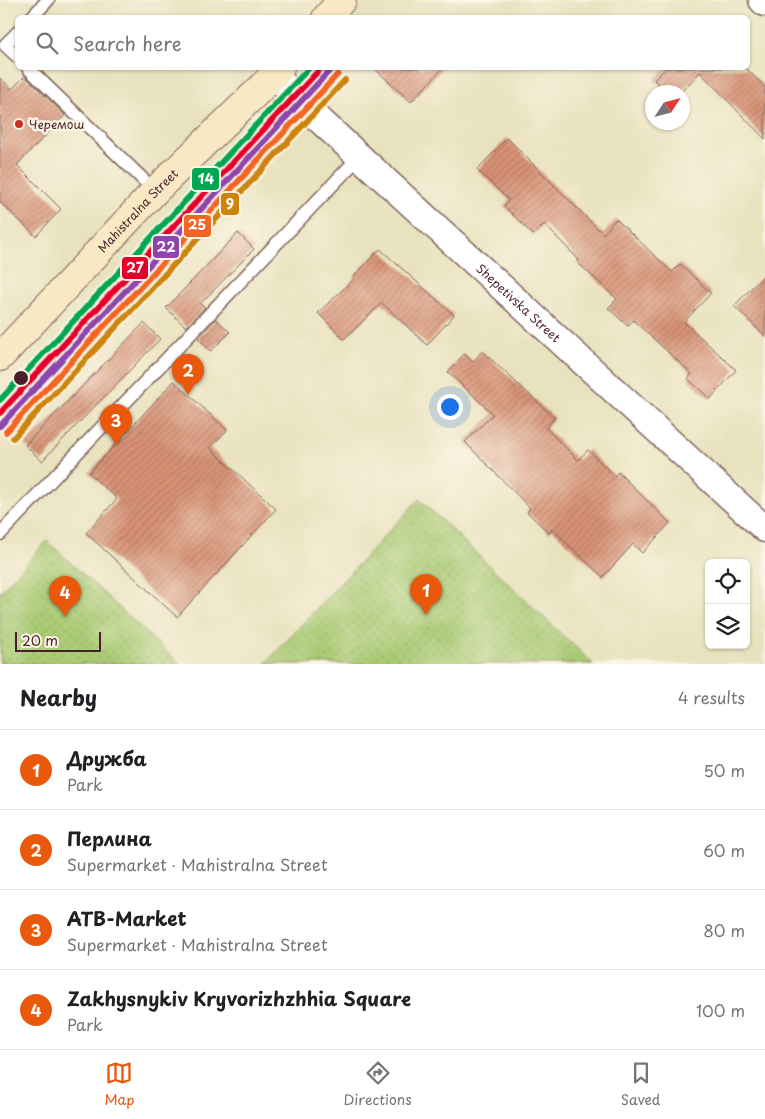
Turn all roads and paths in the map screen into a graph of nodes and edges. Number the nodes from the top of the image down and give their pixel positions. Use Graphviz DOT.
graph roads {
  1 [pos="48,0"];
  2 [pos="342,0"];
  3 [pos="762,0"];
  4 [pos="765,3"];
  5 [pos="34,15"];
  6 [pos="329,15"];
  7 [pos="15,35"];
  8 [pos="15,54"];
  9 [pos="30,70"];
  10 [pos="277,71"];
  11 [pos="360,156"];
  12 [pos="155,190"];
  13 [pos="0,357"];
  14 [pos="765,529"];
  15 [pos="0,534"];
  1 -- 5 [label="lane"];
  2 -- 6 [label="main road"];
  3 -- 4 [label="street"];
  7 -- 8 [label="lane"];
  9 -- 12 [label="lane"];
  10 -- 11 [label="street, Shepetivska Street"];
  10 -- 12 [label="main road, Mahistralna Street"];
  11 -- 14 [label="street, Shepetivska Street"];
  11 -- 15 [label="lane"];
  12 -- 13 [label="main road, Mahistralna Street"];
}
